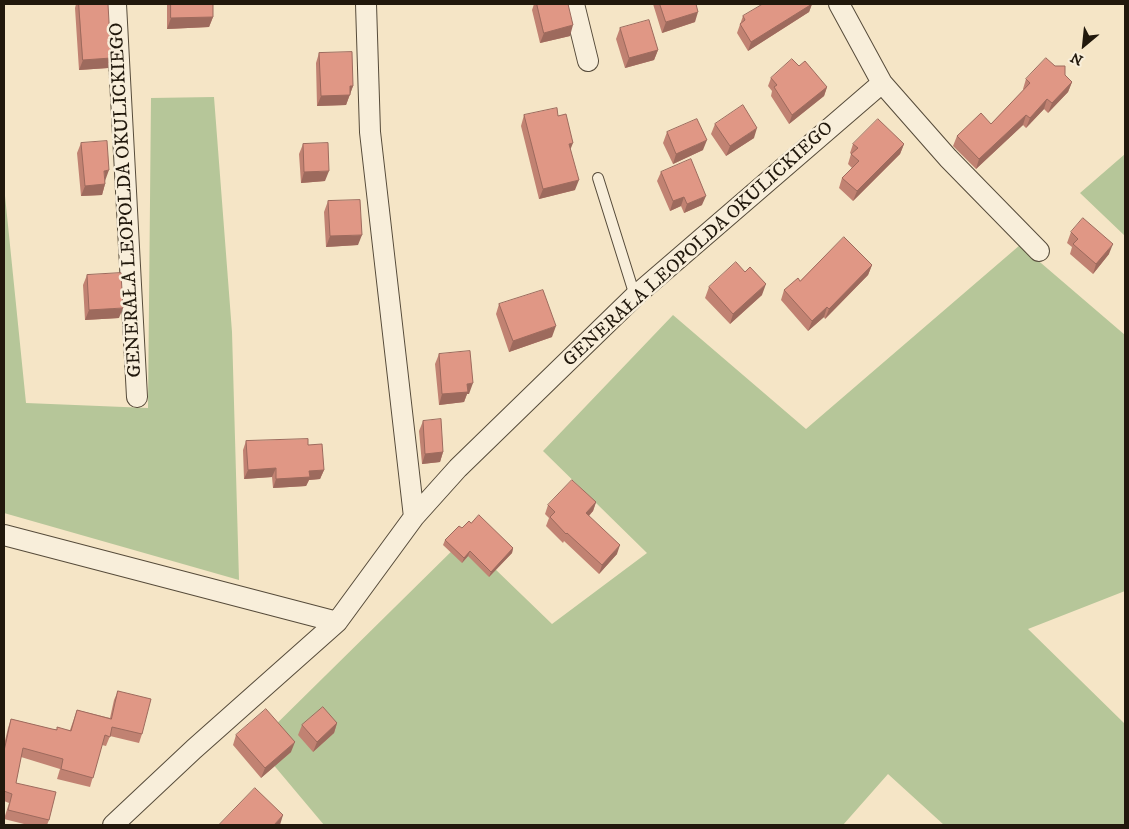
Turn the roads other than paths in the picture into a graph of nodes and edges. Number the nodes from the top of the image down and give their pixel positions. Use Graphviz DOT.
graph roads {
  1 [pos="116,4"];
  2 [pos="366,4"];
  3 [pos="574,4"];
  4 [pos="839,4"];
  5 [pos="588,61"];
  6 [pos="882,83"];
  7 [pos="598,178"];
  8 [pos="1039,251"];
  9 [pos="635,296"];
  10 [pos="137,397"];
  11 [pos="414,517"];
  12 [pos="4,535"];
  13 [pos="337,622"];
  14 [pos="113,825"];
  1 -- 10 [label="street, GENERAŁA LEOPOLDA OKULICKIEGO"];
  2 -- 11 [label="street"];
  3 -- 5 [label="street"];
  4 -- 6 [label="street"];
  6 -- 8 [label="street"];
  6 -- 9 [label="street, GENERAŁA LEOPOLDA OKULICKIEGO"];
  7 -- 9 [label="lane"];
  9 -- 11 [label="street, GENERAŁA LEOPOLDA OKULICKIEGO"];
  11 -- 13 [label="street, GENERAŁA LEOPOLDA OKULICKIEGO"];
  12 -- 13 [label="street"];
  13 -- 14 [label="street, GENERAŁA LEOPOLDA OKULICKIEGO"];
}
